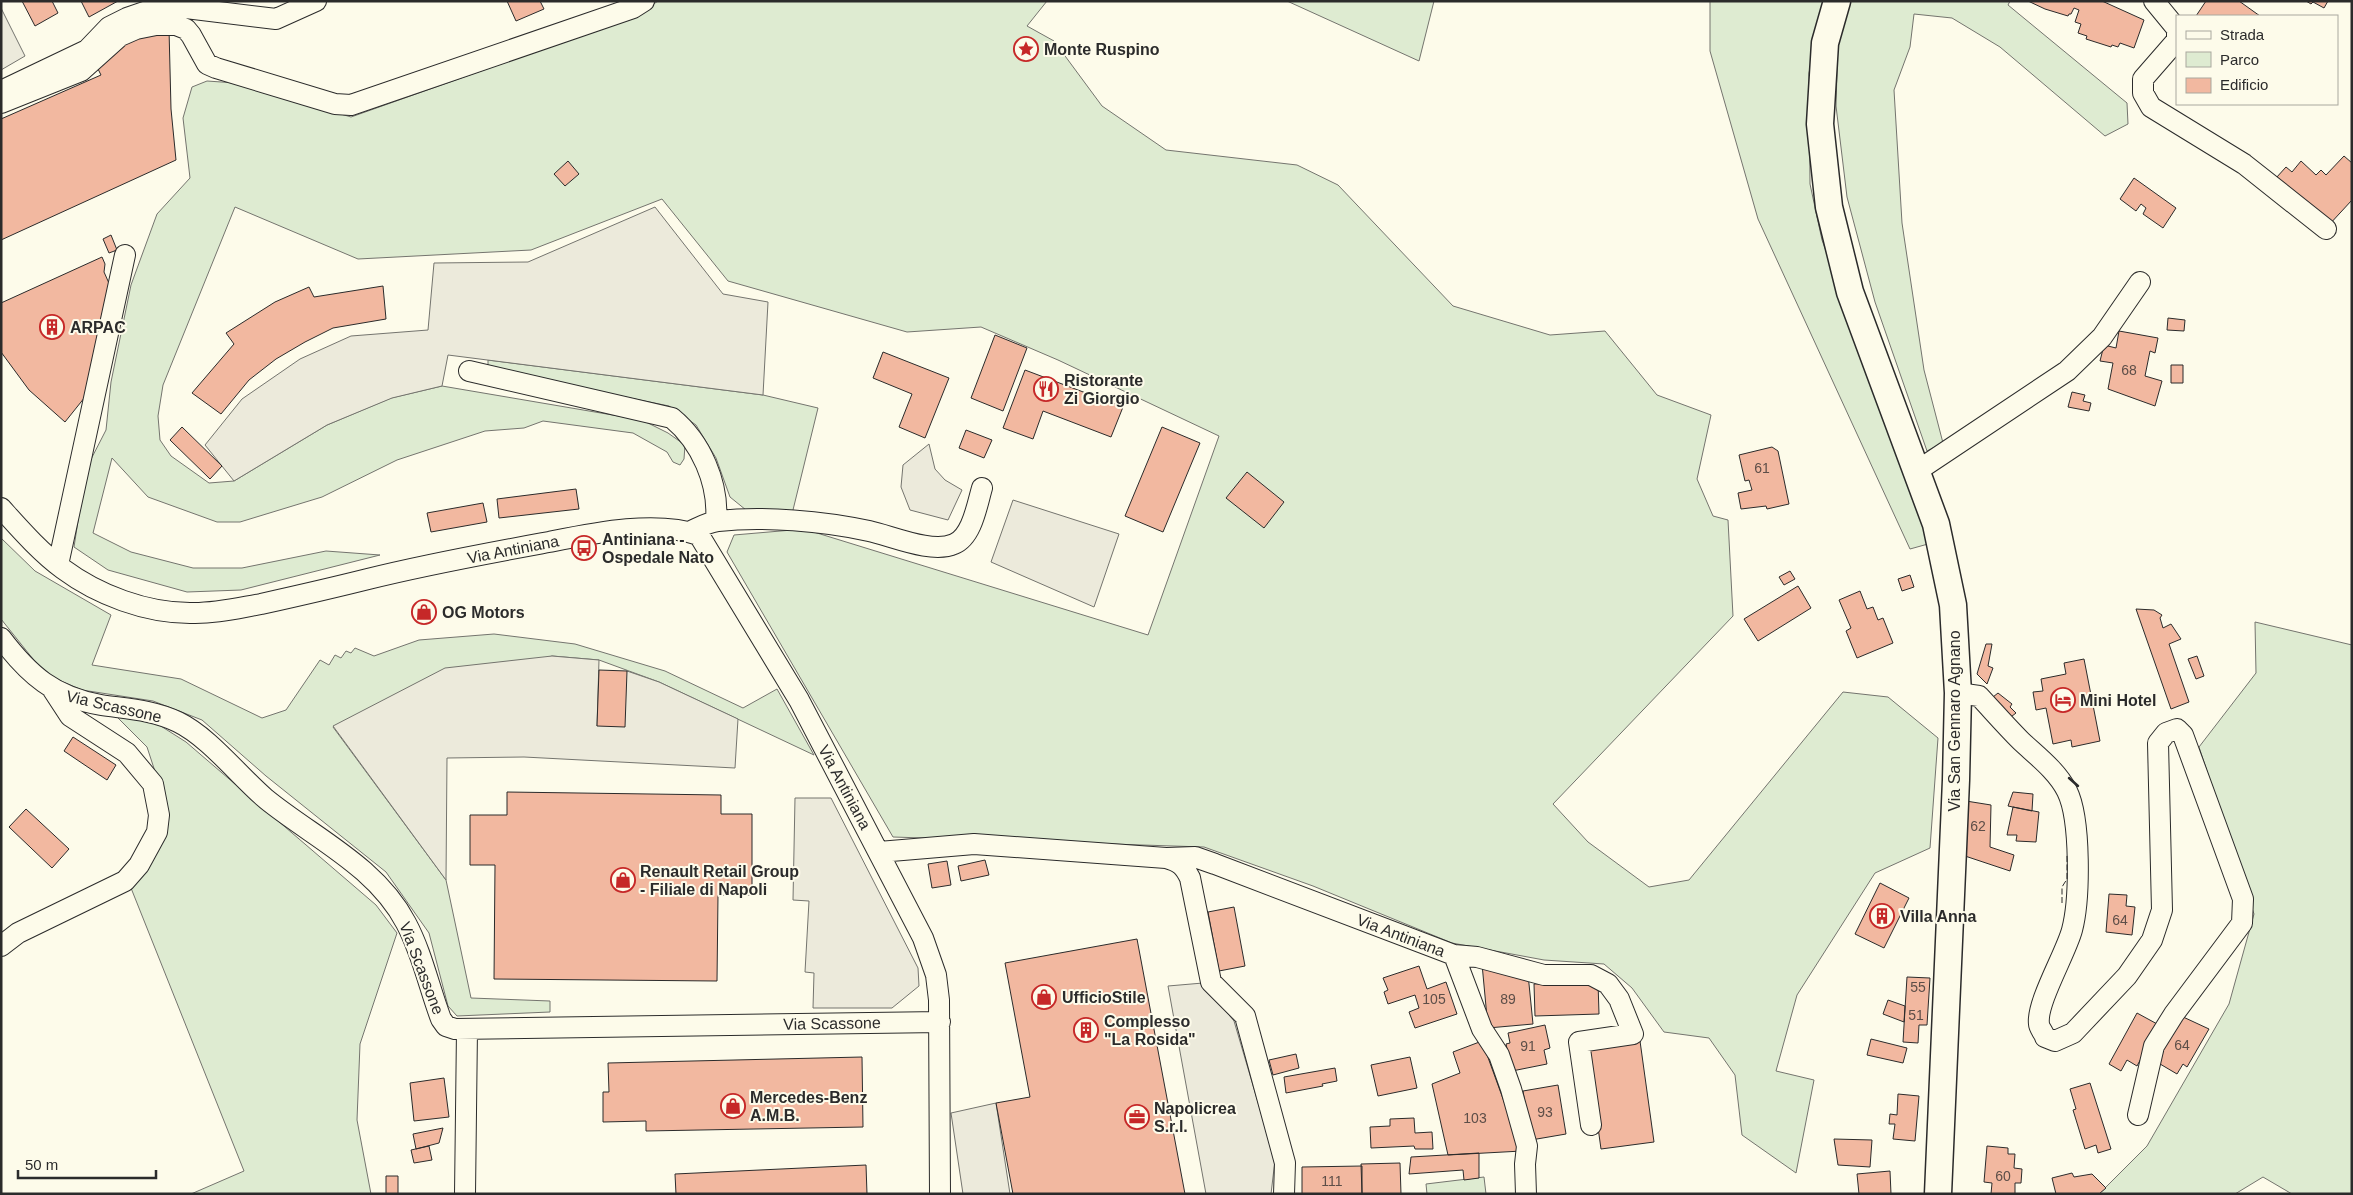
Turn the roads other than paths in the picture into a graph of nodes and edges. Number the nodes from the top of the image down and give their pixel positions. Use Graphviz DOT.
graph roads {
  1 [pos="316,1"];
  2 [pos="644,1"];
  3 [pos="1838,1"];
  4 [pos="2154,1"];
  5 [pos="2176,29"];
  6 [pos="2176,41"];
  7 [pos="1,91"];
  8 [pos="1,103"];
  9 [pos="2326,230"];
  10 [pos="125,255"];
  11 [pos="2140,282"];
  12 [pos="469,371"];
  13 [pos="1917,471"];
  14 [pos="982,488"];
  15 [pos="1,508"];
  16 [pos="716,521"];
  17 [pos="689,532"];
  18 [pos="58,565"];
  19 [pos="1,638"];
  20 [pos="53,690"];
  21 [pos="1958,693"];
  22 [pos="879,852"];
  23 [pos="1166,858"];
  24 [pos="1,946"];
  25 [pos="1454,956"];
  26 [pos="940,1022"];
  27 [pos="467,1029"];
  28 [pos="2138,1116"];
  29 [pos="1591,1125"];
  30 [pos="465,1194"];
  31 [pos="940,1194"];
  32 [pos="1284,1194"];
  33 [pos="1526,1194"];
  34 [pos="1938,1194"];
  1 -- 7 [label="street"];
  2 -- 8 [label="street"];
  3 -- 13 [label="main road, Via San Gennaro Agnano"];
  4 -- 5 [label="street"];
  6 -- 9 [label="street"];
  10 -- 18 [label="street"];
  11 -- 13 [label="street"];
  12 -- 16 [label="street"];
  13 -- 21 [label="main road, Via San Gennaro Agnano"];
  14 -- 16 [label="street"];
  15 -- 18 [label="street, Via Antiniana"];
  16 -- 17 [label="street"];
  17 -- 18 [label="street, Via Antiniana"];
  17 -- 22 [label="street, Via Antiniana"];
  19 -- 20 [label="street, Via Scassone"];
  20 -- 24 [label="street"];
  20 -- 27 [label="street, Via Scassone"];
  21 -- 28 [label="street"];
  21 -- 34 [label="main road, Via San Gennaro Agnano"];
  22 -- 23 [label="street, Via Antiniana"];
  22 -- 26 [label="street, Via Antiniana"];
  23 -- 25 [label="street, Via Antiniana"];
  23 -- 32 [label="street, Via Antiniana"];
  25 -- 29 [label="street"];
  25 -- 33 [label="street, Via Antiniana"];
  26 -- 27 [label="street, Via Scassone"];
  26 -- 31 [label="street, Via Antiniana"];
  27 -- 30 [label="street"];
}
